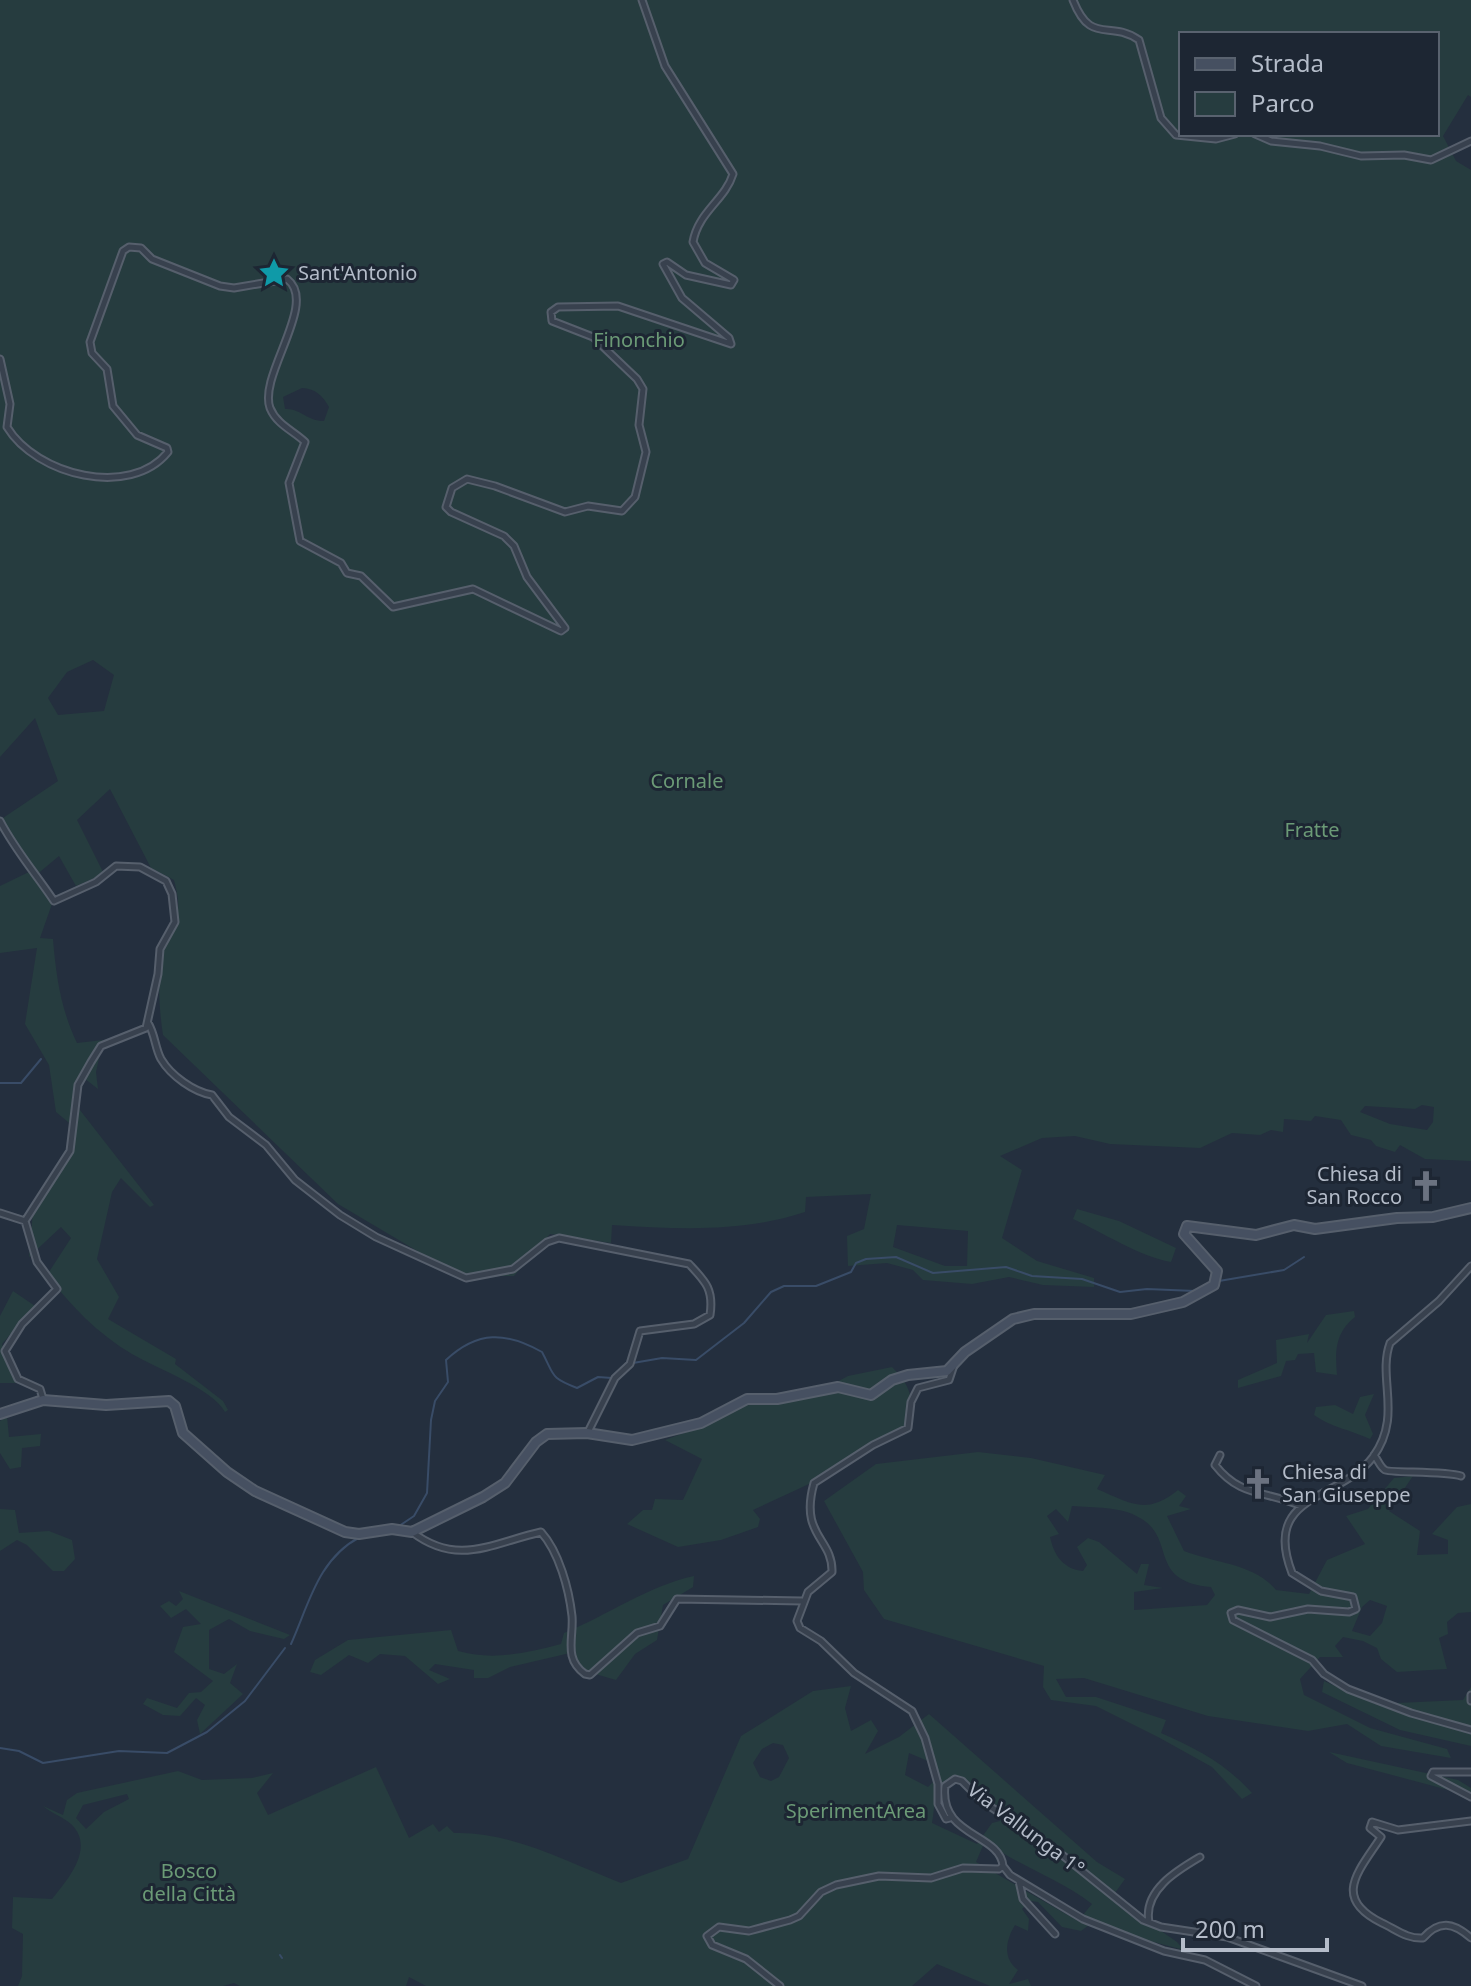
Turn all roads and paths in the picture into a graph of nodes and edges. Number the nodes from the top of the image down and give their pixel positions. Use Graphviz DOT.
graph roads {
  1 [pos="642,0"];
  2 [pos="1073,0"];
  3 [pos="1179,135"];
  4 [pos="1186,136"];
  5 [pos="1227,136"];
  6 [pos="1260,136"];
  7 [pos="1471,141"];
  8 [pos="0,359"];
  9 [pos="0,821"];
  10 [pos="148,1023"];
  11 [pos="1471,1208"];
  12 [pos="0,1213"];
  13 [pos="25,1221"];
  14 [pos="1471,1266"];
  15 [pos="955,1361"];
  16 [pos="43,1400"];
  17 [pos="0,1414"];
  18 [pos="587,1433"];
  19 [pos="1220,1455"];
  20 [pos="1374,1455"];
  21 [pos="1461,1476"];
  22 [pos="1301,1506"];
  23 [pos="412,1532"];
  24 [pos="802,1601"];
  25 [pos="1471,1730"];
  26 [pos="1471,1772"];
  27 [pos="1471,1797"];
  28 [pos="950,1818"];
  29 [pos="1471,1821"];
  30 [pos="1200,1857"];
  31 [pos="1003,1866"];
  32 [pos="1019,1881"];
  33 [pos="1149,1923"];
  34 [pos="1055,1934"];
  35 [pos="1471,1938"];
  36 [pos="780,1986"];
  37 [pos="1256,1986"];
  38 [pos="1362,1986"];
  1 -- 8 [label="street"];
  2 -- 3 [label="street"];
  4 -- 5 [label="street"];
  6 -- 7 [label="street"];
  9 -- 10 [label="street"];
  10 -- 13 [label="street"];
  10 -- 18 [label="street"];
  11 -- 15 [label="street"];
  12 -- 13 [label="street"];
  13 -- 16 [label="street"];
  14 -- 20 [label="street"];
  15 -- 18 [label="street"];
  15 -- 24 [label="street"];
  16 -- 17 [label="street"];
  16 -- 23 [label="street"];
  18 -- 23 [label="street"];
  19 -- 22 [label="street"];
  20 -- 21 [label="street"];
  20 -- 22 [label="street"];
  22 -- 25 [label="street"];
  23 -- 24 [label="street"];
  24 -- 28 [label="street"];
  26 -- 27 [label="street"];
  28 -- 31 [label="street, Via Vallunga 1°"];
  28 -- 33 [label="street, Via Vallunga 1°"];
  29 -- 35 [label="street"];
  30 -- 33 [label="street"];
  31 -- 32 [label="street, Via Vallunga 1°"];
  31 -- 36 [label="street"];
  32 -- 34 [label="street"];
  32 -- 37 [label="street"];
  33 -- 38 [label="street, Via Vallunga 1°"];
}
